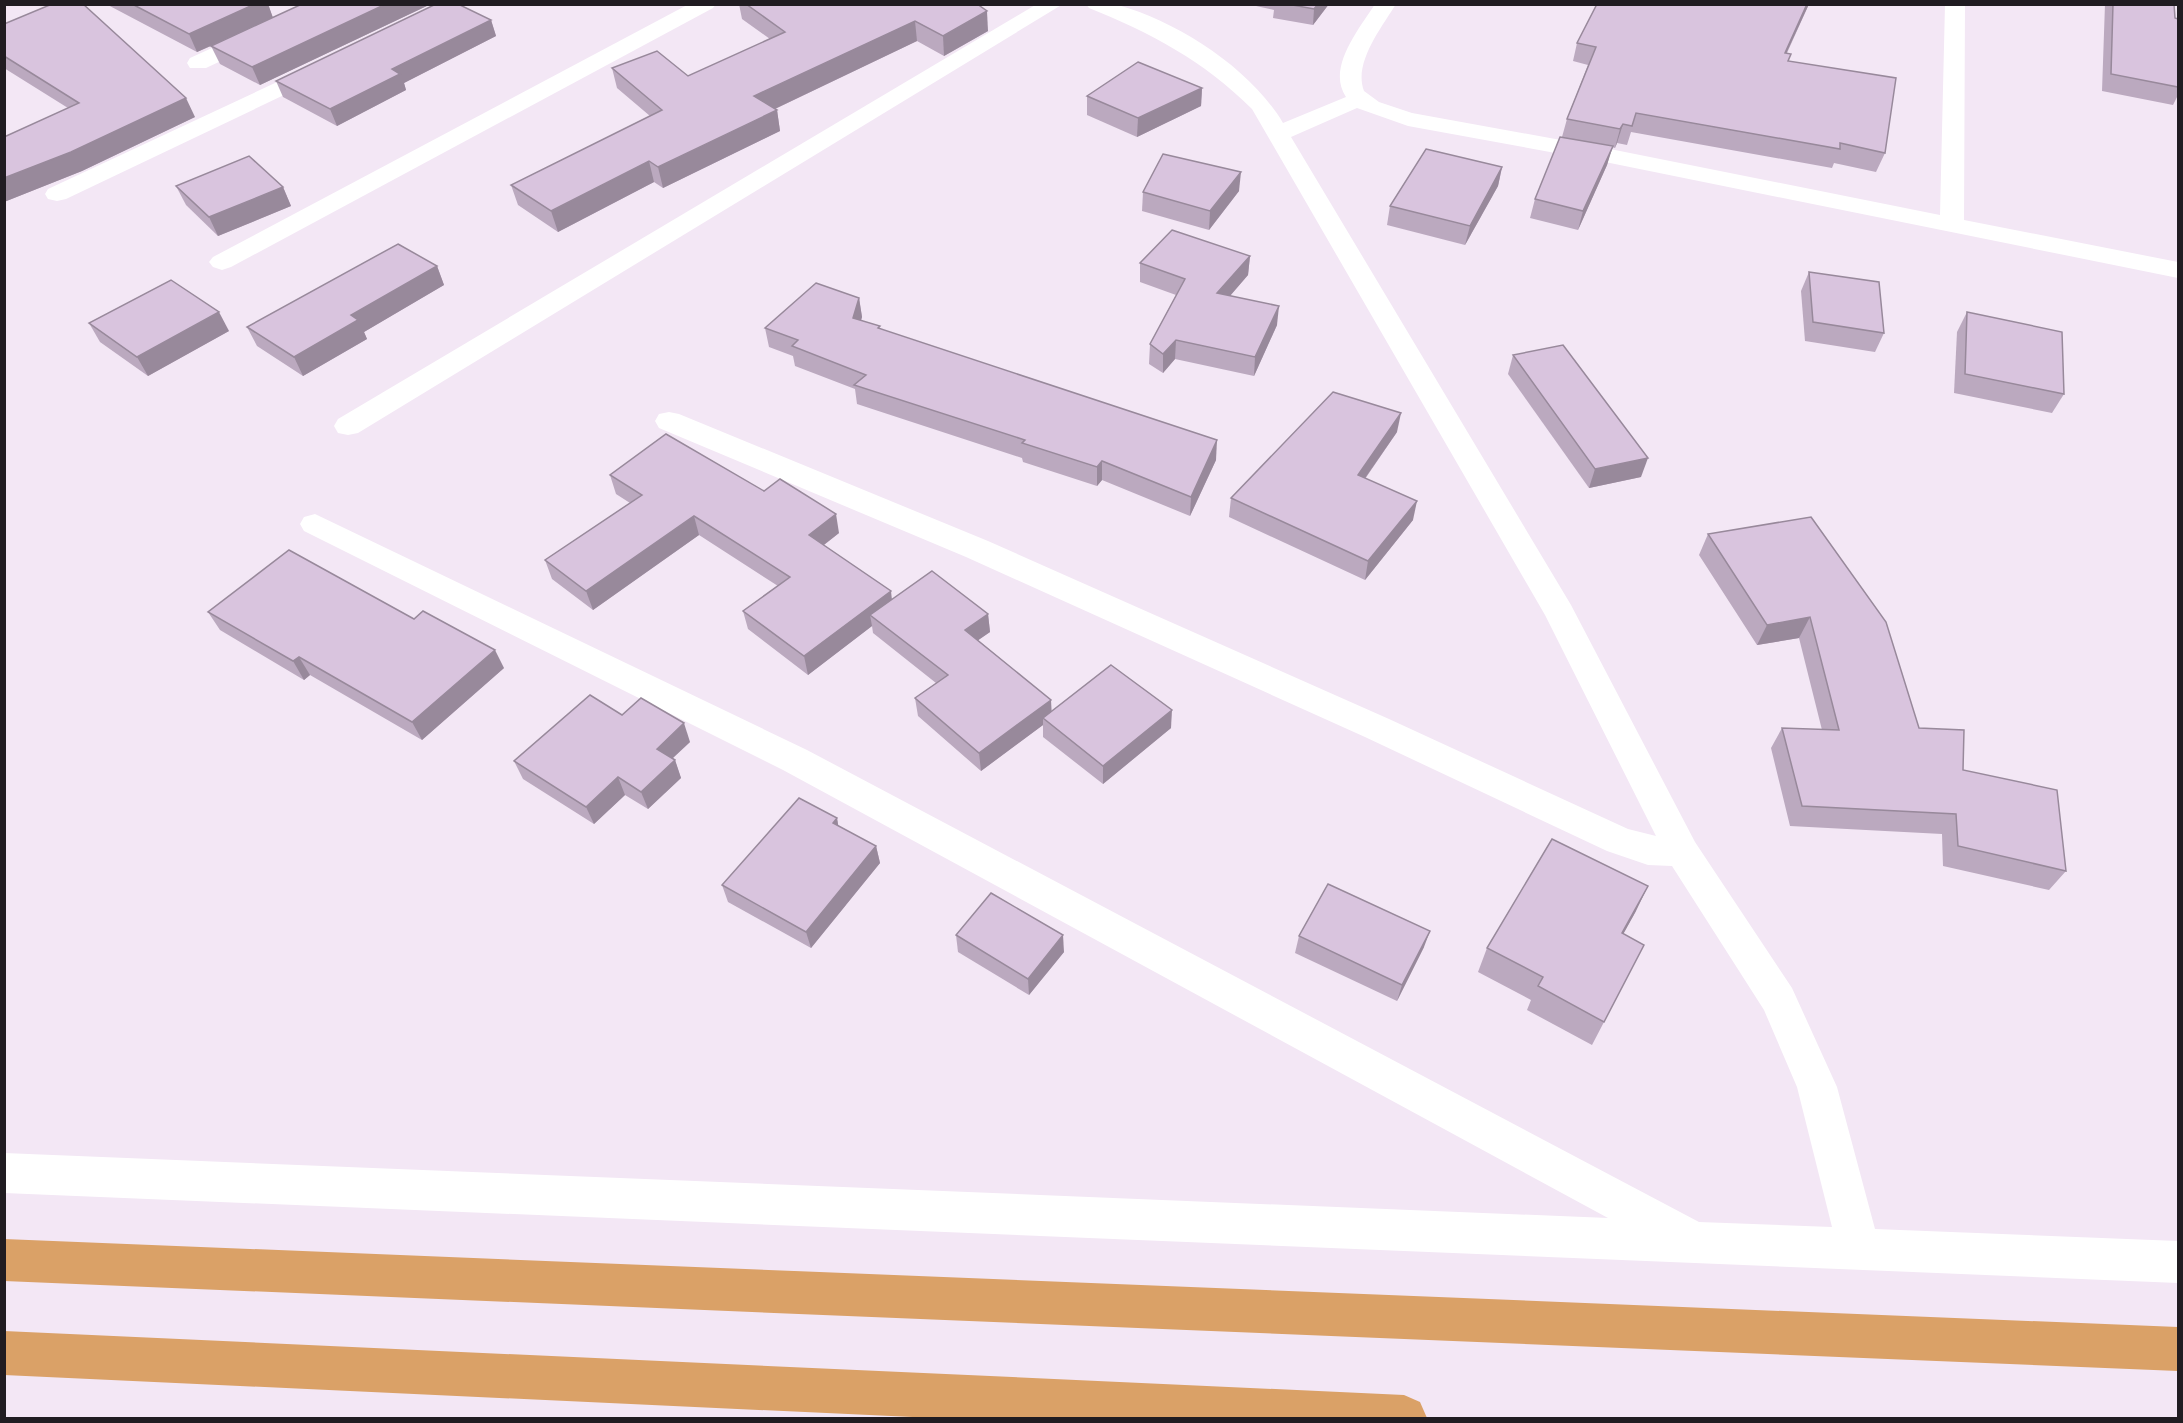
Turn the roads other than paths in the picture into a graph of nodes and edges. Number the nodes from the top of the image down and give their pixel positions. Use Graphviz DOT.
graph roads {
  1 [pos="327,4"];
  2 [pos="706,4"];
  3 [pos="1053,4"];
  4 [pos="1096,4"];
  5 [pos="1386,4"];
  6 [pos="1955,4"];
  7 [pos="337,61"];
  8 [pos="198,63"];
  9 [pos="1360,100"];
  10 [pos="1279,134"];
  11 [pos="57,194"];
  12 [pos="1952,225"];
  13 [pos="222,262"];
  14 [pos="2178,270"];
  15 [pos="669,421"];
  16 [pos="348,426"];
  17 [pos="315,524"];
  18 [pos="1682,852"];
  19 [pos="4,1173"];
  20 [pos="1695,1243"];
  21 [pos="1859,1249"];
  22 [pos="4,1260"];
  23 [pos="2178,1262"];
  24 [pos="2178,1349"];
  25 [pos="4,1353"];
  26 [pos="1404,1419"];
  1 -- 8 [label="street"];
  2 -- 13 [label="street"];
  3 -- 16 [label="street"];
  4 -- 10 [label="street"];
  5 -- 9 [label="street"];
  6 -- 12 [label="street"];
  7 -- 11 [label="street"];
  9 -- 10 [label="street"];
  9 -- 12 [label="street"];
  10 -- 18 [label="street"];
  12 -- 14 [label="street"];
  15 -- 18 [label="street"];
  17 -- 20 [label="street"];
  18 -- 21 [label="street"];
  19 -- 20 [label="street"];
  20 -- 21 [label="street"];
  21 -- 23 [label="street"];
  22 -- 24 [label="highway"];
  25 -- 26 [label="highway"];
}
